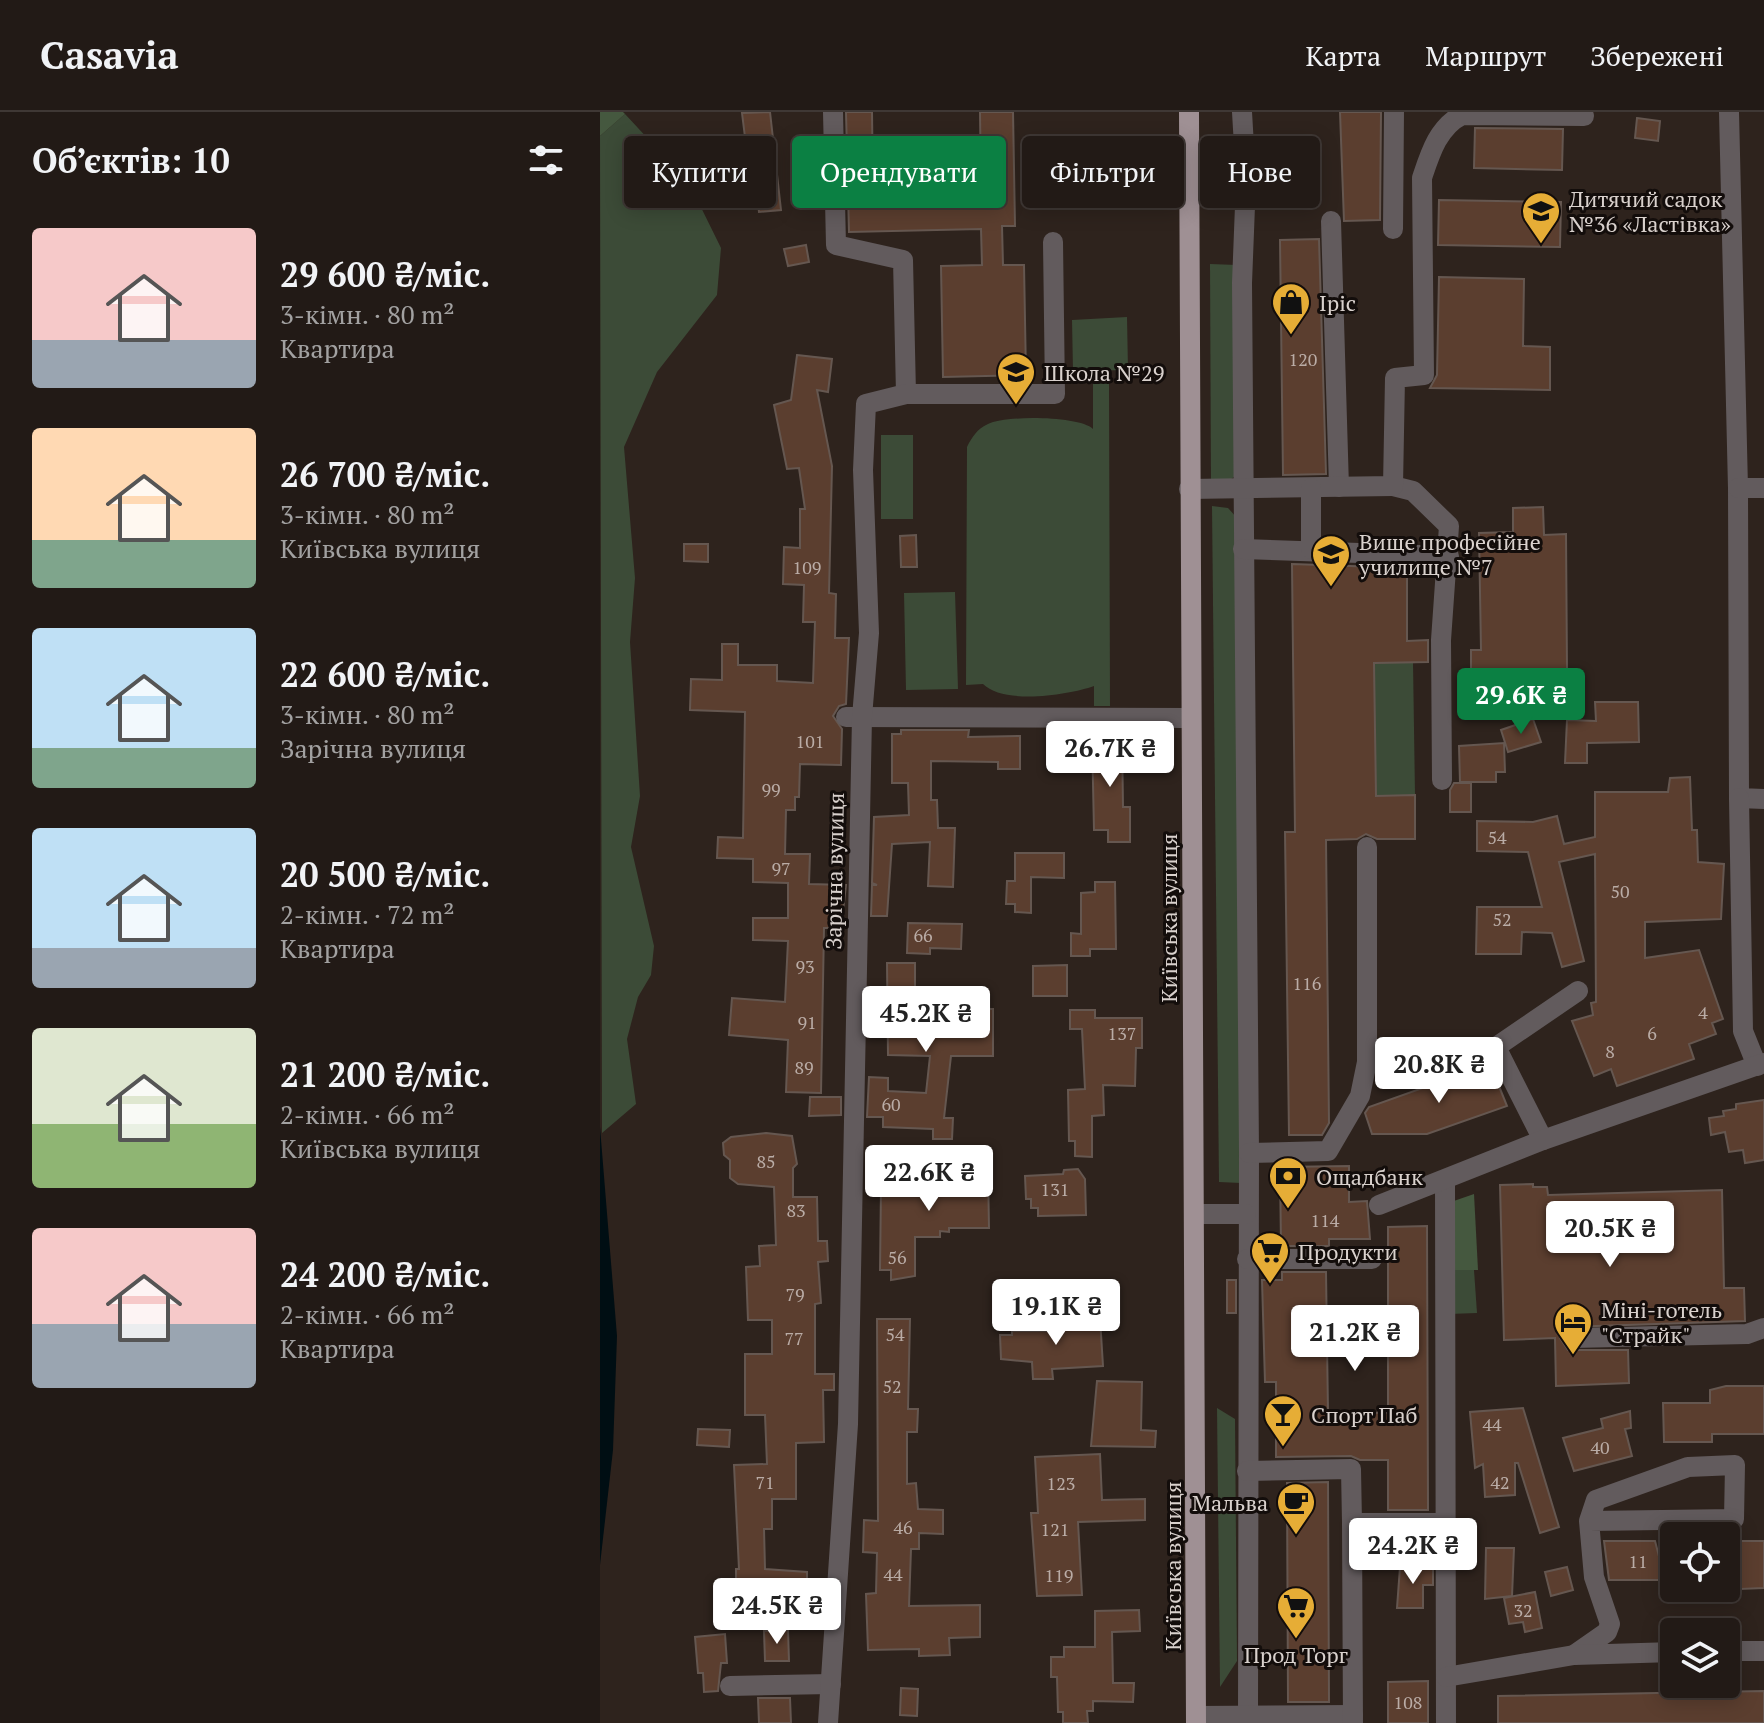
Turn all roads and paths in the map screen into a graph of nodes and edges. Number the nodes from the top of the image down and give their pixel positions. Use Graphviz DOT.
graph roads {
  1 [pos="833,112"];
  2 [pos="1189,112"];
  3 [pos="1242,112"];
  4 [pos="1394,112"];
  5 [pos="1729,112"];
  6 [pos="1584,116"];
  7 [pos="1331,221"];
  8 [pos="1393,229"];
  9 [pos="1053,242"];
  10 [pos="906,394"];
  11 [pos="1393,486"];
  12 [pos="1339,487"];
  13 [pos="1243,488"];
  14 [pos="1311,488"];
  15 [pos="1738,488"];
  16 [pos="1764,488"];
  17 [pos="1189,489"];
  18 [pos="1243,549"];
  19 [pos="1311,549"];
  20 [pos="1449,556"];
  21 [pos="854,717"];
  22 [pos="1191,718"];
  23 [pos="1442,780"];
  24 [pos="1739,798"];
  25 [pos="1764,799"];
  26 [pos="1367,847"];
  27 [pos="1578,991"];
  28 [pos="1761,1065"];
  29 [pos="1543,1140"];
  30 [pos="1249,1153"];
  31 [pos="1445,1182"];
  32 [pos="1379,1205"];
  33 [pos="1195,1214"];
  34 [pos="1246,1214"];
  35 [pos="1247,1259"];
  36 [pos="1372,1259"];
  37 [pos="1764,1328"];
  38 [pos="1573,1338"];
  39 [pos="1247,1471"];
  40 [pos="1589,1521"];
  41 [pos="1352,1523"];
  42 [pos="1446,1523"];
  43 [pos="1740,1651"];
  44 [pos="1764,1651"];
  45 [pos="1660,1652"];
  46 [pos="1574,1655"];
  47 [pos="1446,1677"];
  48 [pos="831,1684"];
  49 [pos="730,1686"];
  50 [pos="1353,1719"];
  51 [pos="1196,1720"];
  52 [pos="1248,1720"];
  53 [pos="828,1723"];
  54 [pos="1446,1723"];
  1 -- 10 [label="street"];
  2 -- 17 [label="main road, Київська вулиця"];
  3 -- 13 [label="street"];
  4 -- 8 [label="street"];
  5 -- 15 [label="street"];
  6 -- 11 [label="street"];
  7 -- 12 [label="street"];
  9 -- 10 [label="street"];
  10 -- 21 [label="street, Зарічна вулиця"];
  11 -- 12 [label="street"];
  11 -- 20 [label="street"];
  12 -- 14 [label="street"];
  13 -- 14 [label="street"];
  13 -- 17 [label="street"];
  13 -- 18 [label="street"];
  14 -- 19 [label="street"];
  15 -- 16 [label="street"];
  15 -- 24 [label="street"];
  17 -- 22 [label="main road, Київська вулиця"];
  18 -- 19 [label="street"];
  18 -- 30 [label="street"];
  19 -- 20 [label="street"];
  20 -- 23 [label="street"];
  21 -- 22 [label="street"];
  21 -- 48 [label="street, Зарічна вулиця"];
  22 -- 33 [label="main road, Київська вулиця"];
  24 -- 25 [label="street"];
  24 -- 28 [label="street"];
  26 -- 30 [label="street"];
  27 -- 29 [label="street"];
  28 -- 29 [label="street"];
  29 -- 31 [label="street"];
  30 -- 34 [label="street"];
  31 -- 32 [label="street"];
  31 -- 42 [label="street"];
  33 -- 34 [label="street"];
  33 -- 51 [label="main road, Київська вулиця"];
  34 -- 35 [label="street"];
  35 -- 36 [label="street"];
  35 -- 39 [label="street"];
  37 -- 38 [label="street"];
  39 -- 41 [label="street"];
  39 -- 52 [label="street"];
  40 -- 40 [label="street"];
  40 -- 46 [label="street"];
  41 -- 42 [label="street"];
  41 -- 50 [label="street"];
  42 -- 47 [label="street"];
  43 -- 44 [label="street"];
  45 -- 46 [label="street"];
  46 -- 47 [label="street"];
  47 -- 54 [label="street"];
  48 -- 49 [label="street"];
  48 -- 53 [label="street, Зарічна вулиця"];
  50 -- 52 [label="street"];
  51 -- 52 [label="street"];
}
